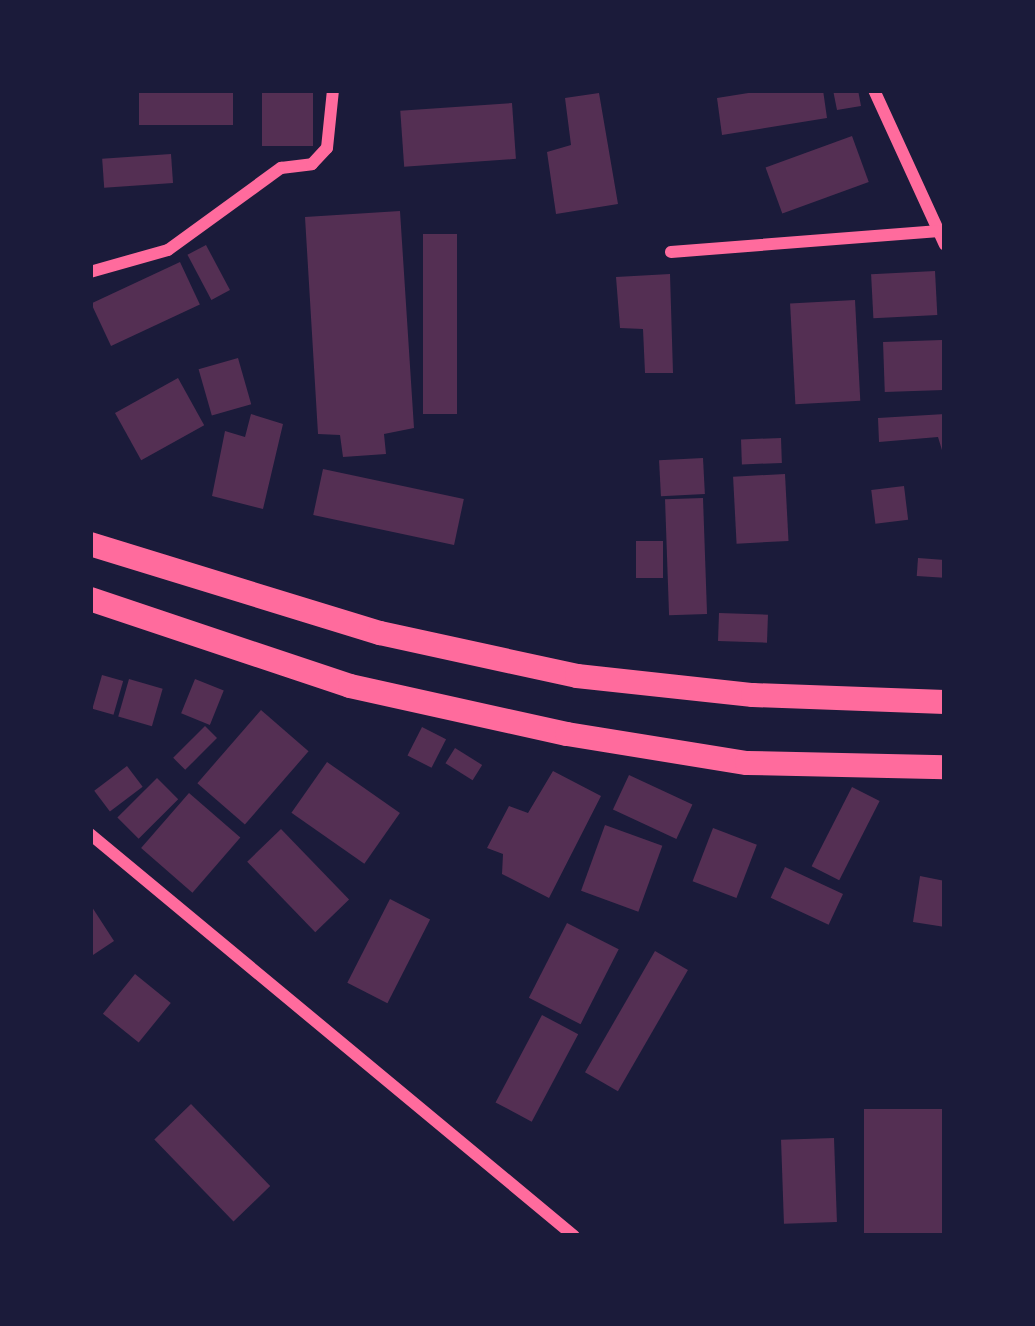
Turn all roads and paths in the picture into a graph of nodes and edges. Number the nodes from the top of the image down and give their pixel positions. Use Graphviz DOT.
graph roads {
  1 [pos="333,90"];
  2 [pos="874,90"];
  3 [pos="939,231"];
  4 [pos="945,245"];
  5 [pos="671,252"];
  6 [pos="90,272"];
  7 [pos="90,544"];
  8 [pos="90,599"];
  9 [pos="945,702"];
  10 [pos="945,767"];
  11 [pos="90,834"];
  12 [pos="574,1236"];
  1 -- 6 [label="street"];
  2 -- 3 [label="street"];
  3 -- 4 [label="street"];
  3 -- 5 [label="street"];
  7 -- 9 [label="highway"];
  8 -- 10 [label="highway"];
  11 -- 12 [label="street"];
}
